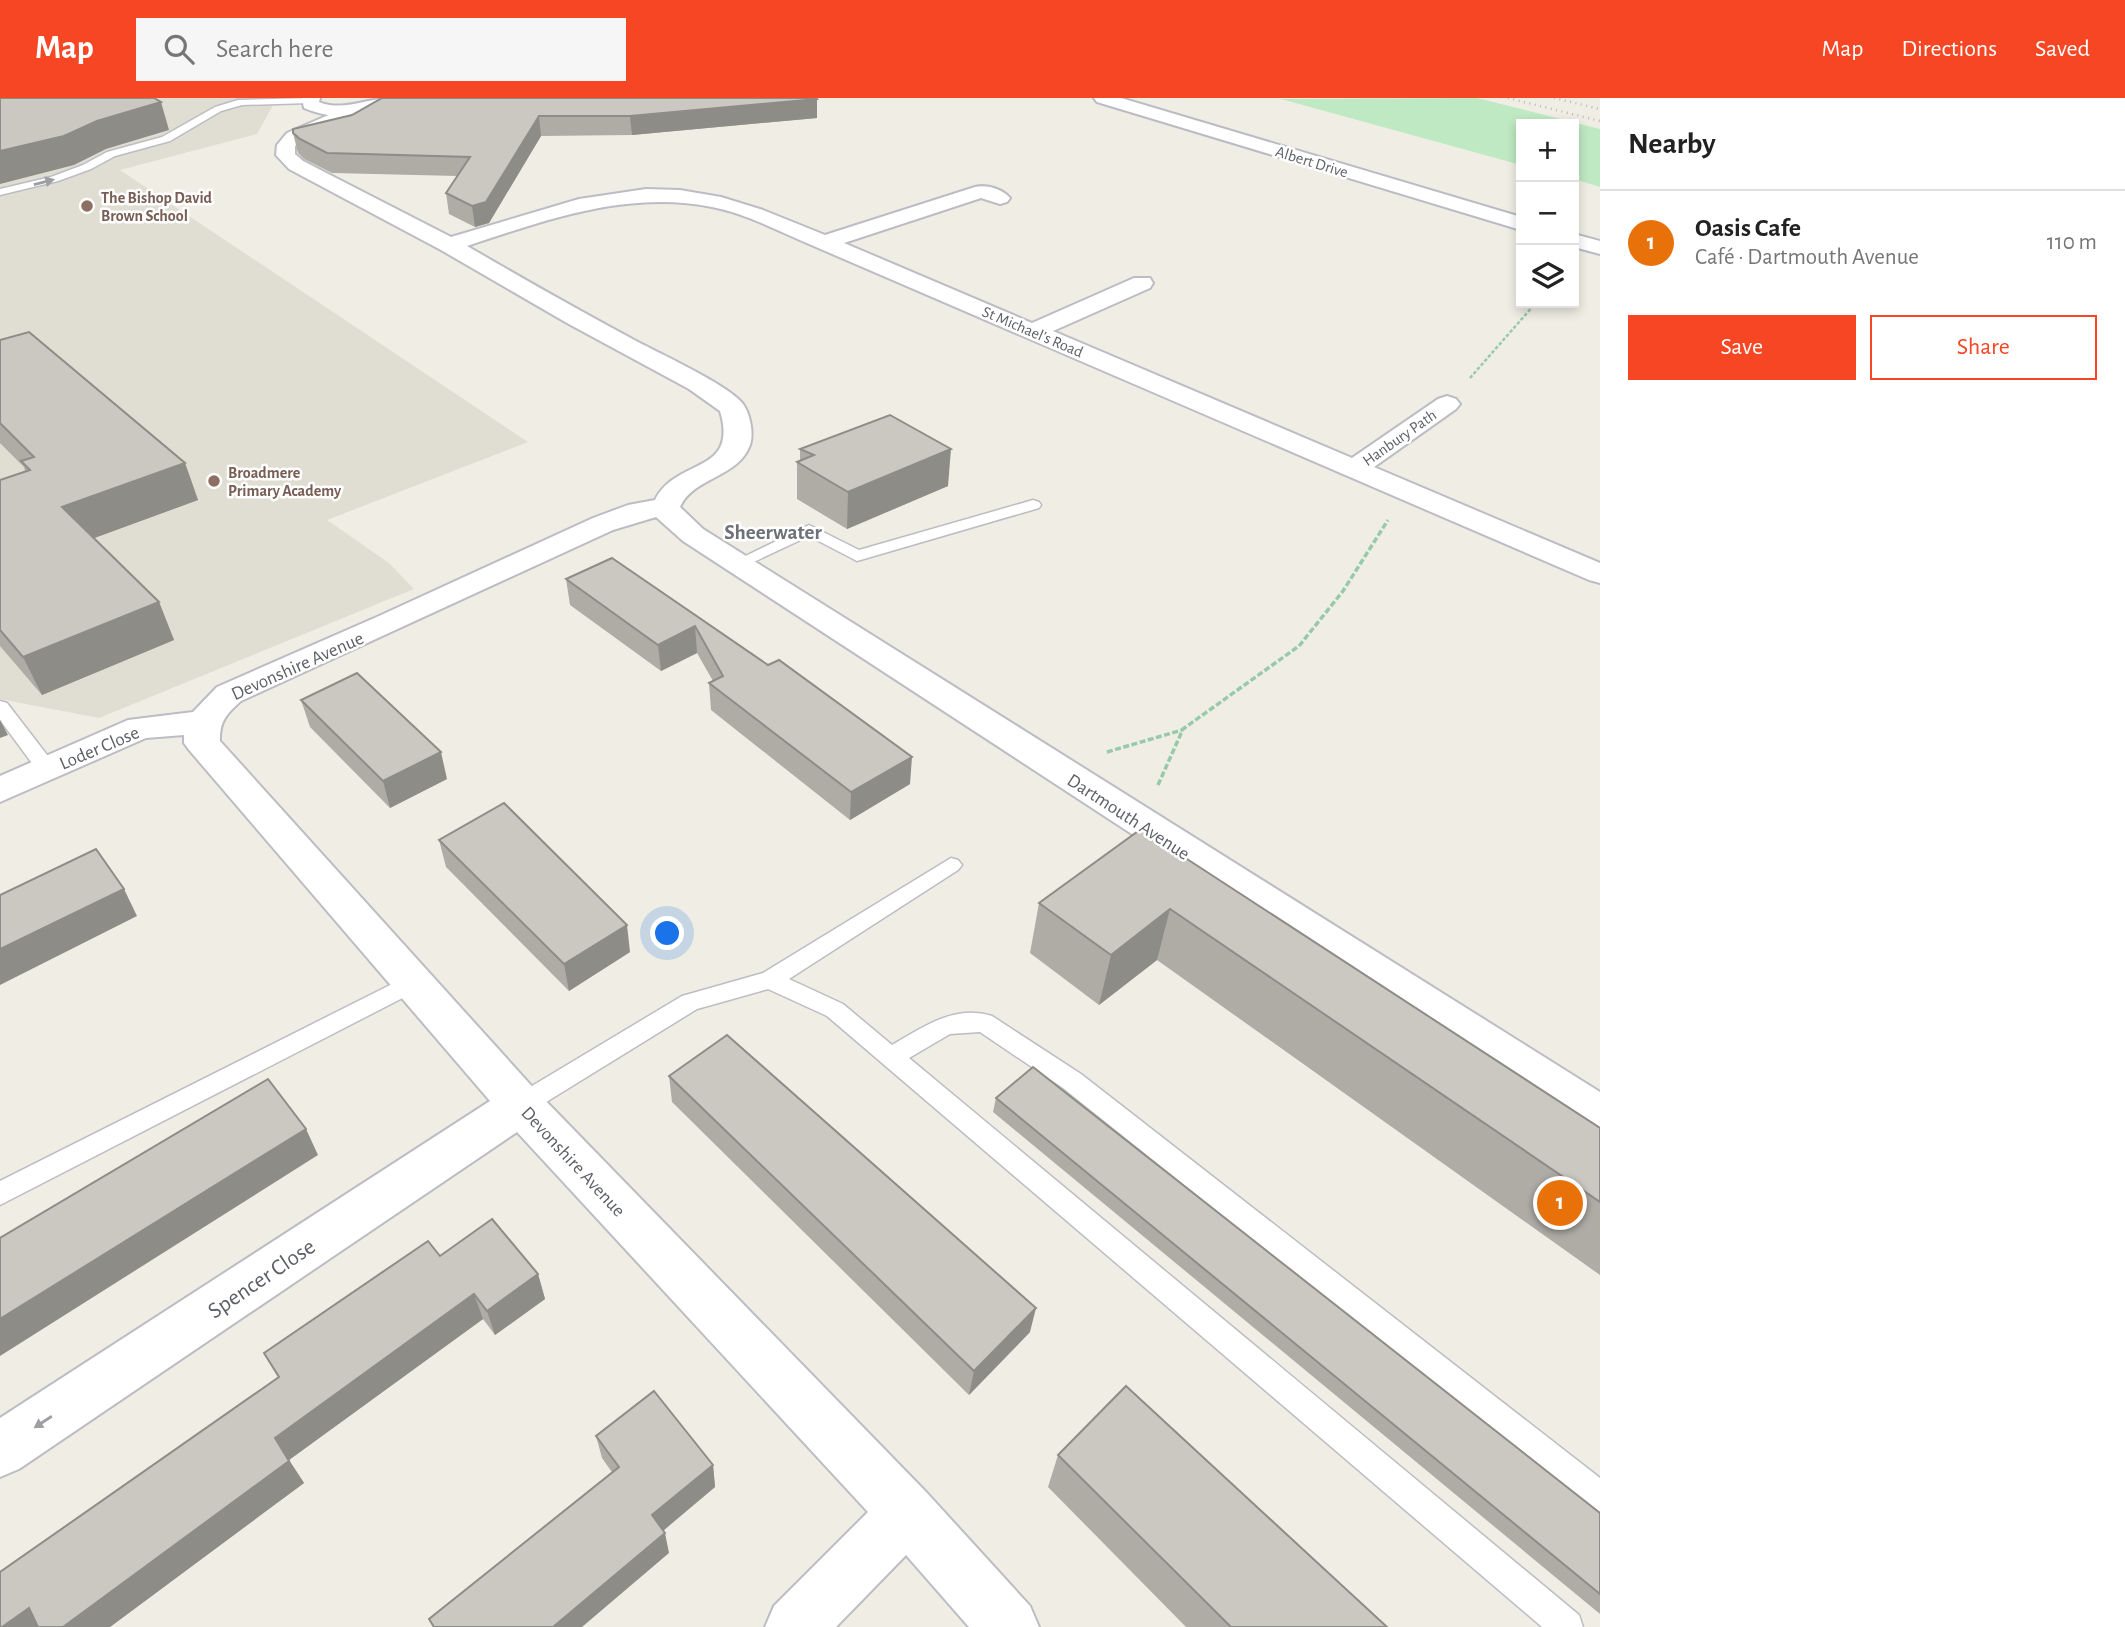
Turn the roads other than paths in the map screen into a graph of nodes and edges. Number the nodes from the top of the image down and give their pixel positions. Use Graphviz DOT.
graph roads {
  1 [pos="1103,98"];
  2 [pos="380,99"];
  3 [pos="400,100"];
  4 [pos="314,109"];
  5 [pos="0,192"];
  6 [pos="1000,198"];
  7 [pos="1516,222"];
  8 [pos="824,242"];
  9 [pos="1579,242"];
  10 [pos="449,245"];
  11 [pos="1600,248"];
  12 [pos="1142,283"];
  13 [pos="1033,331"];
  14 [pos="1447,404"];
  15 [pos="1352,470"];
  16 [pos="1033,505"];
  17 [pos="666,507"];
  18 [pos="737,564"];
  19 [pos="1600,574"];
  20 [pos="0,707"];
  21 [pos="203,722"];
  22 [pos="47,769"];
  23 [pos="0,790"];
  24 [pos="951,865"];
  25 [pos="771,980"];
  26 [pos="414,982"];
  27 [pos="891,1057"];
  28 [pos="521,1105"];
  29 [pos="1600,1116"];
  30 [pos="0,1194"];
  31 [pos="0,1450"];
  32 [pos="1600,1497"];
  33 [pos="906,1513"];
  34 [pos="795,1627"];
  35 [pos="1009,1627"];
  36 [pos="1567,1627"];
  1 -- 7 [label="street, Albert Drive"];
  2 -- 3 [label="street"];
  2 -- 4 [label="street"];
  5 -- 4 [label="lane, one-way"];
  4 -- 10 [label="street"];
  6 -- 8 [label="street"];
  8 -- 10 [label="street, St Michael's Road"];
  8 -- 13 [label="street, St Michael's Road"];
  9 -- 11 [label="street"];
  10 -- 17 [label="street"];
  12 -- 13 [label="street"];
  13 -- 15 [label="street, St Michael's Road"];
  14 -- 15 [label="street, Hanbury Path"];
  15 -- 19 [label="street, St Michael's Road"];
  16 -- 18 [label="lane"];
  17 -- 18 [label="street, Dartmouth Avenue"];
  17 -- 21 [label="street, Devonshire Avenue"];
  18 -- 29 [label="street, Dartmouth Avenue"];
  20 -- 22 [label="lane"];
  21 -- 22 [label="street, Loder Close"];
  21 -- 26 [label="street, Devonshire Avenue"];
  22 -- 23 [label="street, Loder Close"];
  24 -- 25 [label="lane"];
  25 -- 27 [label="lane"];
  25 -- 28 [label="lane"];
  26 -- 28 [label="street, Devonshire Avenue"];
  26 -- 30 [label="lane"];
  27 -- 32 [label="lane"];
  27 -- 36 [label="lane"];
  28 -- 31 [label="street, Spencer Close, one-way"];
  28 -- 33 [label="street, Devonshire Avenue"];
  33 -- 34 [label="street"];
  33 -- 35 [label="street, Devonshire Avenue"];
}
